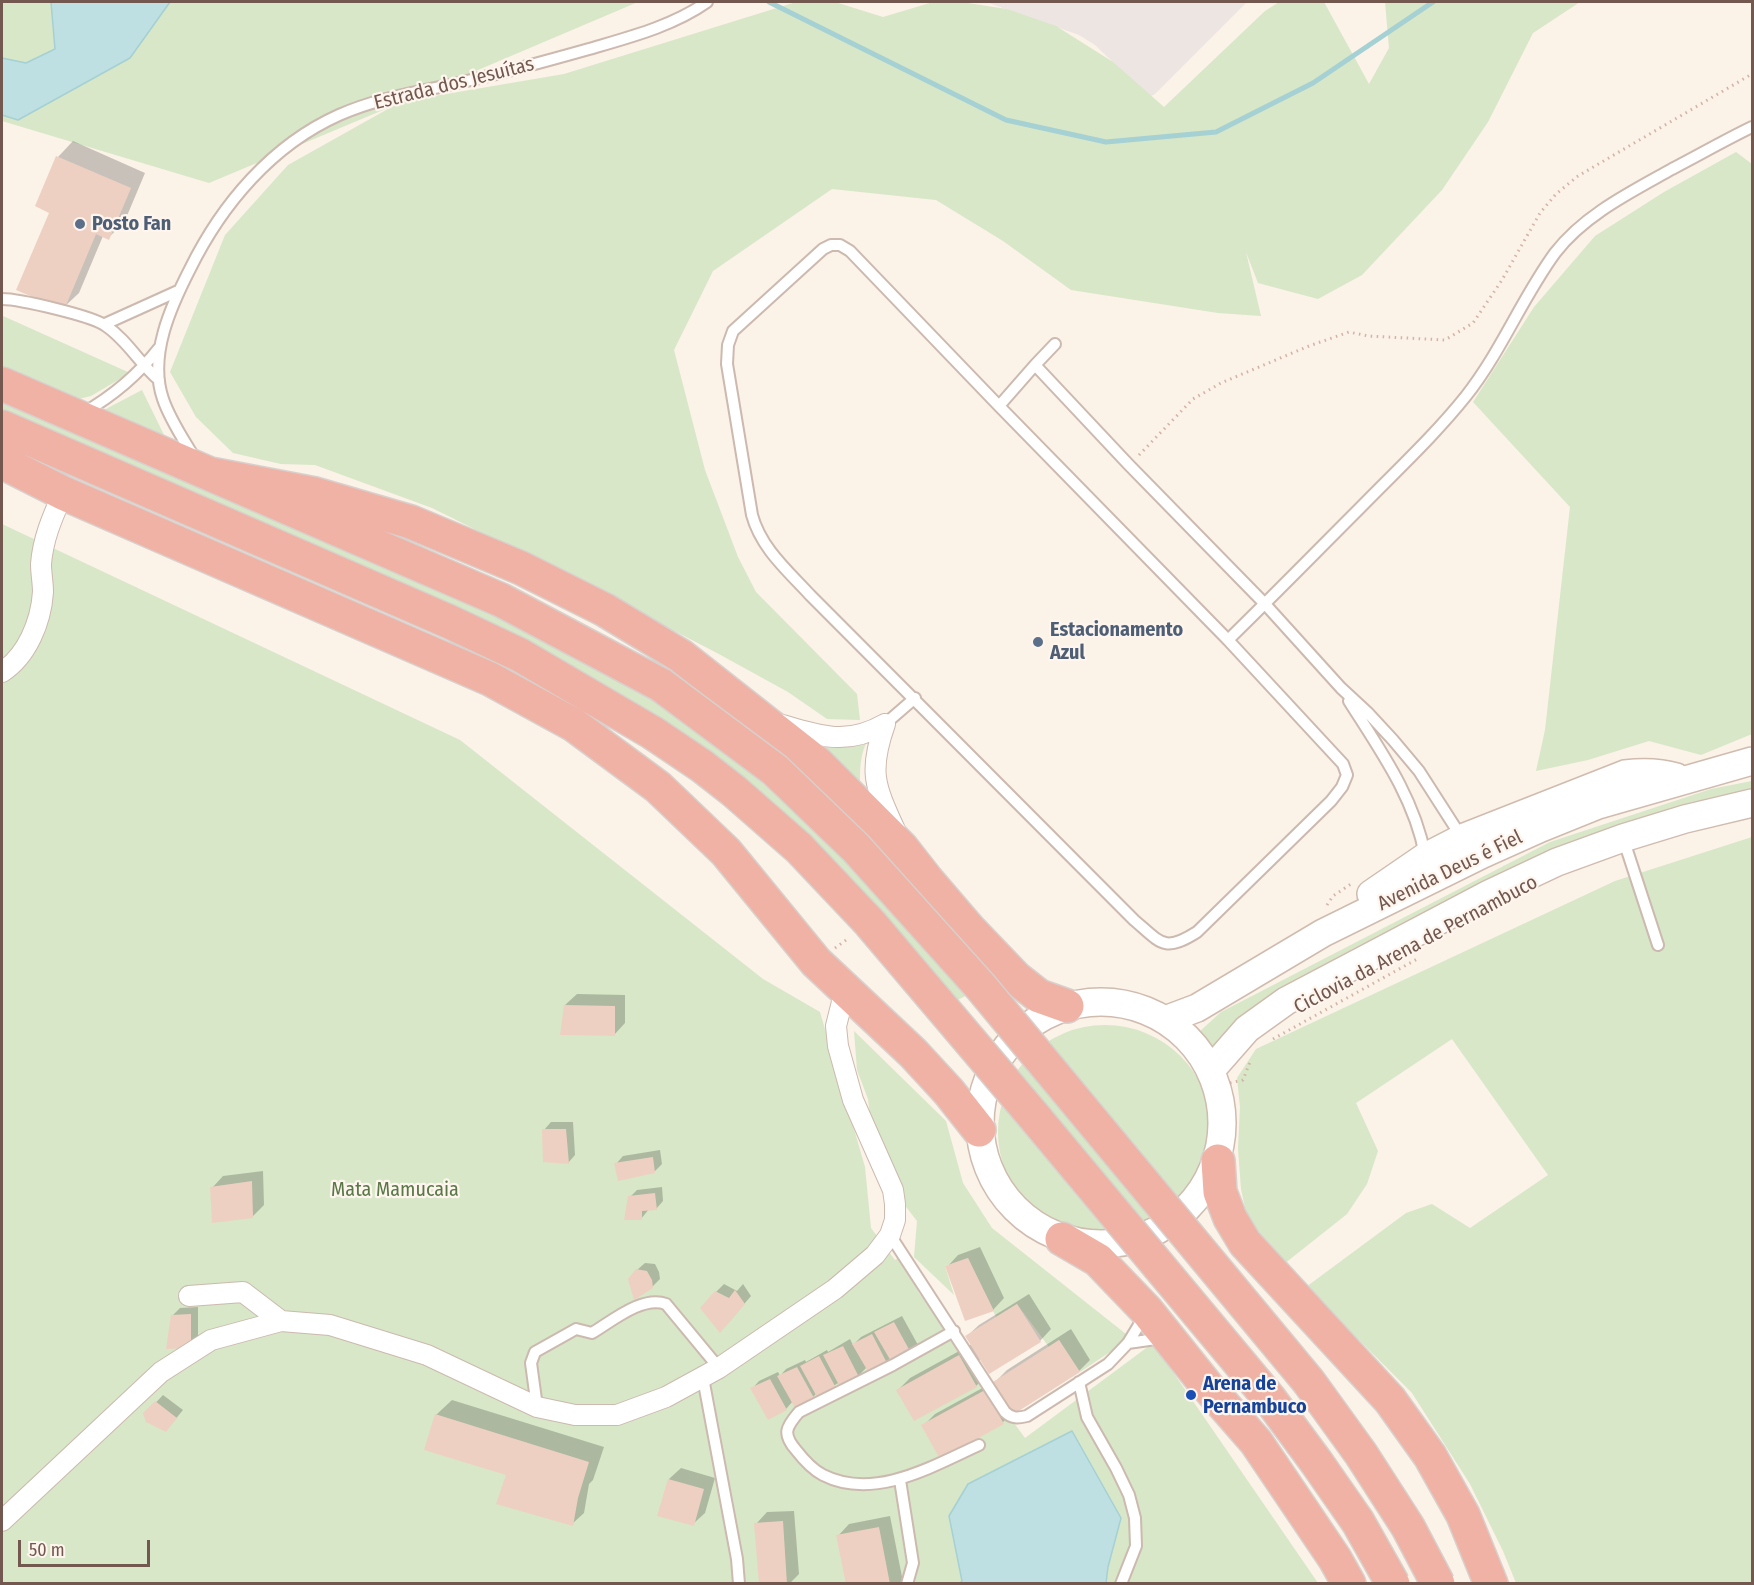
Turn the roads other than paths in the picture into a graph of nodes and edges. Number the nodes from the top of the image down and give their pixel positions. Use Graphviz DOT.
graph roads {
  1 [pos="707,2"];
  2 [pos="1752,127"];
  3 [pos="178,291"];
  4 [pos="2,299"];
  5 [pos="105,324"];
  6 [pos="1055,344"];
  7 [pos="159,348"];
  8 [pos="1035,365"];
  9 [pos="144,367"];
  10 [pos="159,380"];
  11 [pos="2,384"];
  12 [pos="999,406"];
  13 [pos="75,417"];
  14 [pos="2,427"];
  15 [pos="2,462"];
  16 [pos="206,473"];
  17 [pos="63,493"];
  18 [pos="1265,604"];
  19 [pos="1228,640"];
  20 [pos="2,672"];
  21 [pos="1341,688"];
  22 [pos="915,698"];
  23 [pos="766,721"];
  24 [pos="885,724"];
  25 [pos="1752,761"];
  26 [pos="1683,779"];
  27 [pos="1752,802"];
  28 [pos="1462,838"];
  29 [pos="1623,838"];
  30 [pos="902,848"];
  31 [pos="1425,857"];
  32 [pos="1323,933"];
  33 [pos="1658,945"];
  34 [pos="845,990"];
  35 [pos="1067,1006"];
  36 [pos="1165,1020"];
  37 [pos="1214,1078"];
  38 [pos="979,1130"];
  39 [pos="1218,1161"];
  40 [pos="890,1235"];
  41 [pos="1062,1239"];
  42 [pos="189,1296"];
  43 [pos="1147,1311"];
  44 [pos="280,1321"];
  45 [pos="954,1331"];
  46 [pos="1168,1337"];
  47 [pos="1128,1343"];
  48 [pos="711,1373"];
  49 [pos="1080,1383"];
  50 [pos="537,1407"];
  51 [pos="979,1444"];
  52 [pos="900,1480"];
  53 [pos="2,1521"];
  54 [pos="739,1584"];
  55 [pos="907,1584"];
  56 [pos="1121,1584"];
  57 [pos="1349,1584"];
  58 [pos="1393,1584"];
  59 [pos="1438,1584"];
  60 [pos="1491,1584"];
  1 -- 3 [label="lane, Estrada dos Jesuítas"];
  2 -- 18 [label="lane"];
  3 -- 5 [label="lane"];
  3 -- 7 [label="lane, Estrada dos Jesuítas"];
  4 -- 5 [label="lane"];
  5 -- 9 [label="lane"];
  6 -- 8 [label="lane"];
  7 -- 9 [label="lane"];
  7 -- 10 [label="lane, Estrada dos Jesuítas"];
  8 -- 12 [label="lane"];
  8 -- 18 [label="lane"];
  9 -- 10 [label="lane"];
  9 -- 13 [label="lane"];
  10 -- 16 [label="lane, Estrada dos Jesuítas"];
  11 -- 13 [label="highway"];
  12 -- 19 [label="lane"];
  12 -- 22 [label="lane"];
  13 -- 16 [label="highway"];
  14 -- 58 [label="highway, bridge"];
  15 -- 17 [label="highway"];
  16 -- 23 [label="highway"];
  16 -- 59 [label="highway, bridge"];
  17 -- 20 [label="street"];
  17 -- 34 [label="highway"];
  18 -- 19 [label="lane"];
  18 -- 21 [label="lane"];
  19 -- 22 [label="lane"];
  21 -- 28 [label="lane"];
  21 -- 31 [label="lane"];
  22 -- 24 [label="lane"];
  23 -- 24 [label="street"];
  23 -- 30 [label="highway"];
  24 -- 30 [label="street"];
  25 -- 26 [label="main road, Avenida Deus é Fiel"];
  26 -- 28 [label="main road"];
  26 -- 32 [label="main road, Avenida Deus é Fiel"];
  27 -- 29 [label="main road, Avenida Deus é Fiel"];
  28 -- 31 [label="main road"];
  29 -- 33 [label="lane"];
  29 -- 37 [label="main road, Avenida Deus é Fiel"];
  30 -- 35 [label="highway"];
  31 -- 32 [label="main road"];
  32 -- 36 [label="main road, Avenida Deus é Fiel"];
  34 -- 38 [label="highway"];
  34 -- 40 [label="street"];
  35 -- 36 [label="main road"];
  35 -- 38 [label="main road"];
  36 -- 37 [label="main road"];
  37 -- 39 [label="main road"];
  38 -- 41 [label="main road"];
  39 -- 41 [label="main road"];
  39 -- 60 [label="highway"];
  40 -- 45 [label="lane"];
  40 -- 48 [label="street"];
  41 -- 43 [label="highway"];
  42 -- 44 [label="street"];
  43 -- 46 [label="highway"];
  43 -- 47 [label="lane"];
  44 -- 50 [label="street"];
  44 -- 53 [label="street"];
  45 -- 49 [label="lane"];
  45 -- 52 [label="lane"];
  46 -- 47 [label="lane"];
  46 -- 57 [label="highway"];
  47 -- 49 [label="lane"];
  48 -- 50 [label="street"];
  48 -- 50 [label="lane"];
  48 -- 54 [label="lane"];
  49 -- 56 [label="lane"];
  51 -- 52 [label="lane"];
  52 -- 55 [label="lane"];
}
